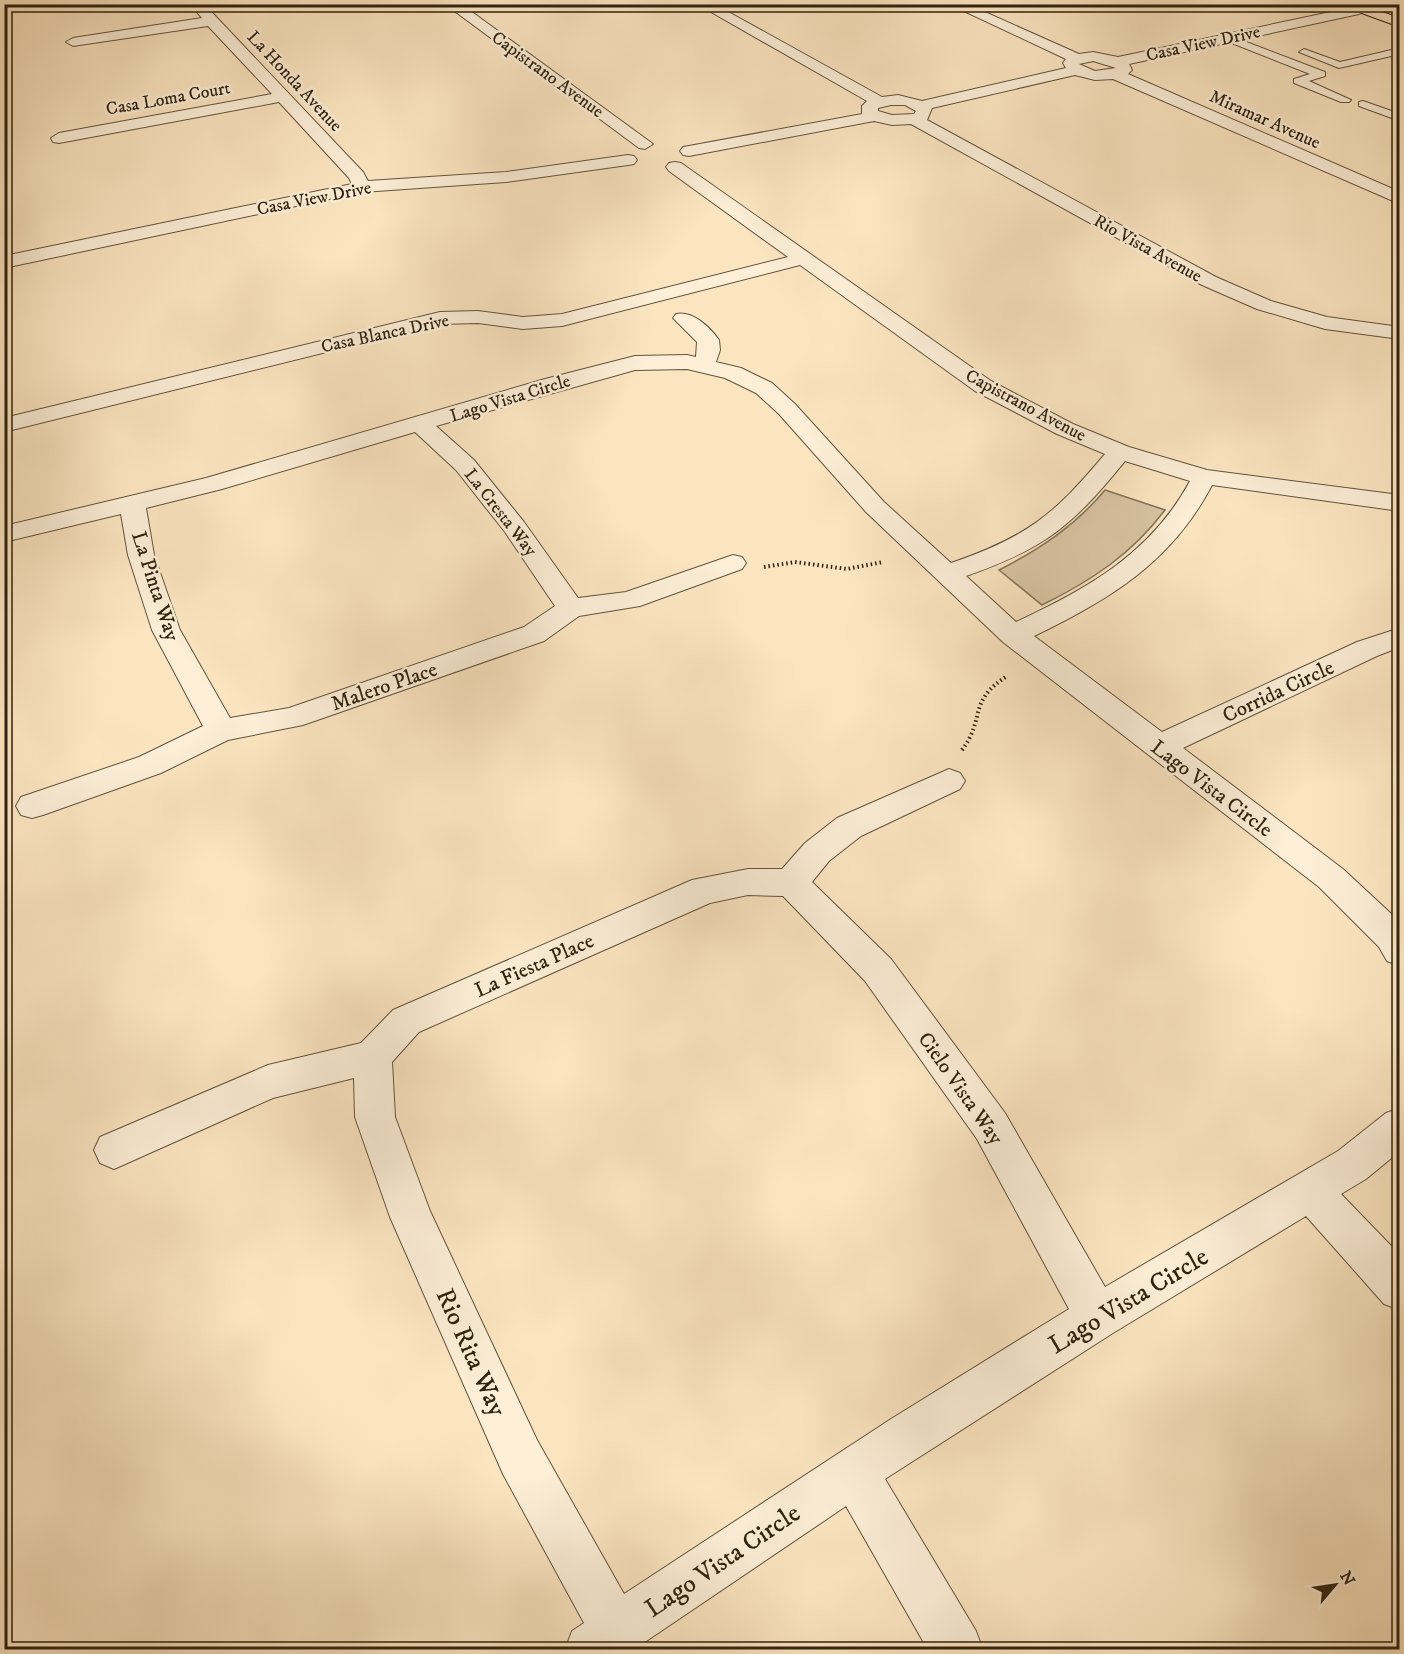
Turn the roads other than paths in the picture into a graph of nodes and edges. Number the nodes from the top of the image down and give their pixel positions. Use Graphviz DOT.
graph roads {
  1 [pos="196,4"];
  2 [pos="451,4"];
  3 [pos="702,4"];
  4 [pos="955,4"];
  5 [pos="1343,4"];
  6 [pos="1400,6"];
  7 [pos="1359,10"];
  8 [pos="211,21"];
  9 [pos="1400,23"];
  10 [pos="1253,33"];
  11 [pos="1228,38"];
  12 [pos="1269,39"];
  13 [pos="73,42"];
  14 [pos="1289,46"];
  15 [pos="1400,51"];
  16 [pos="1077,65"];
  17 [pos="1338,65"];
  18 [pos="1116,68"];
  19 [pos="1321,74"];
  20 [pos="283,98"];
  21 [pos="1345,100"];
  22 [pos="1363,104"];
  23 [pos="877,109"];
  24 [pos="917,113"];
  25 [pos="1400,118"];
  26 [pos="59,138"];
  27 [pos="661,157"];
  28 [pos="362,187"];
  29 [pos="1400,200"];
  30 [pos="802,259"];
  31 [pos="4,262"];
  32 [pos="683,318"];
  33 [pos="1400,333"];
  34 [pos="704,366"];
  35 [pos="420,424"];
  36 [pos="4,425"];
  37 [pos="1120,452"];
  38 [pos="1204,477"];
  39 [pos="132,503"];
  40 [pos="1400,503"];
  41 [pos="4,534"];
  42 [pos="743,567"];
  43 [pos="945,574"];
  44 [pos="571,608"];
  45 [pos="1013,635"];
  46 [pos="1400,637"];
  47 [pos="221,730"];
  48 [pos="1158,747"];
  49 [pos="949,781"];
  50 [pos="32,806"];
  51 [pos="791,884"];
  52 [pos="1400,951"];
  53 [pos="372,1057"];
  54 [pos="1400,1126"];
  55 [pos="114,1150"];
  56 [pos="1310,1190"];
  57 [pos="1400,1288"];
  58 [pos="1097,1317"];
  59 [pos="854,1472"];
  60 [pos="604,1640"];
  61 [pos="957,1650"];
  1 -- 8 [label="street, La Honda Avenue"];
  2 -- 27 [label="street, Capistrano Avenue"];
  3 -- 23 [label="street"];
  4 -- 16 [label="street"];
  5 -- 7 [label="main road"];
  6 -- 7 [label="lane"];
  7 -- 9 [label="main road"];
  7 -- 10 [label="street, Casa View Drive"];
  8 -- 13 [label="street"];
  8 -- 20 [label="street, La Honda Avenue"];
  10 -- 11 [label="street, Casa View Drive"];
  10 -- 12 [label="lane"];
  11 -- 18 [label="street, Casa View Drive"];
  11 -- 19 [label="lane"];
  14 -- 17 [label="lane"];
  15 -- 17 [label="lane"];
  16 -- 18 [label="street"];
  16 -- 24 [label="street, Casa View Drive"];
  17 -- 19 [label="lane"];
  18 -- 29 [label="street, Miramar Avenue"];
  19 -- 21 [label="lane"];
  20 -- 26 [label="street, Casa Loma Court"];
  20 -- 28 [label="street, La Honda Avenue"];
  22 -- 25 [label="lane"];
  23 -- 24 [label="street, Casa View Drive"];
  23 -- 27 [label="street, Casa View Drive"];
  24 -- 33 [label="street, Rio Vista Avenue"];
  27 -- 28 [label="street, Casa View Drive"];
  27 -- 30 [label="street, Capistrano Avenue"];
  28 -- 31 [label="street, Casa View Drive"];
  30 -- 36 [label="street, Casa Blanca Drive"];
  30 -- 37 [label="street, Capistrano Avenue"];
  32 -- 34 [label="street"];
  34 -- 35 [label="street, Lago Vista Circle"];
  34 -- 43 [label="street, Lago Vista Circle"];
  35 -- 39 [label="street, Lago Vista Circle"];
  35 -- 44 [label="street, La Cresta Way"];
  37 -- 38 [label="street, Capistrano Avenue"];
  37 -- 43 [label="street"];
  38 -- 40 [label="street, Capistrano Avenue"];
  38 -- 45 [label="street"];
  39 -- 41 [label="street, Lago Vista Circle"];
  39 -- 47 [label="street, La Pinta Way"];
  42 -- 44 [label="street, Malero Place"];
  43 -- 45 [label="street, Lago Vista Circle"];
  44 -- 47 [label="street, Malero Place"];
  45 -- 48 [label="street, Lago Vista Circle"];
  46 -- 48 [label="street, Corrida Circle"];
  47 -- 50 [label="street, Malero Place"];
  48 -- 52 [label="street, Lago Vista Circle"];
  49 -- 51 [label="street"];
  51 -- 53 [label="street, La Fiesta Place"];
  51 -- 58 [label="street, Cielo Vista Way"];
  53 -- 55 [label="street"];
  53 -- 60 [label="street, Rio Rita Way"];
  54 -- 56 [label="street, Lago Vista Circle"];
  56 -- 57 [label="street"];
  56 -- 58 [label="street, Lago Vista Circle"];
  58 -- 59 [label="street, Lago Vista Circle"];
  59 -- 60 [label="street, Lago Vista Circle"];
  59 -- 61 [label="street"];
}
